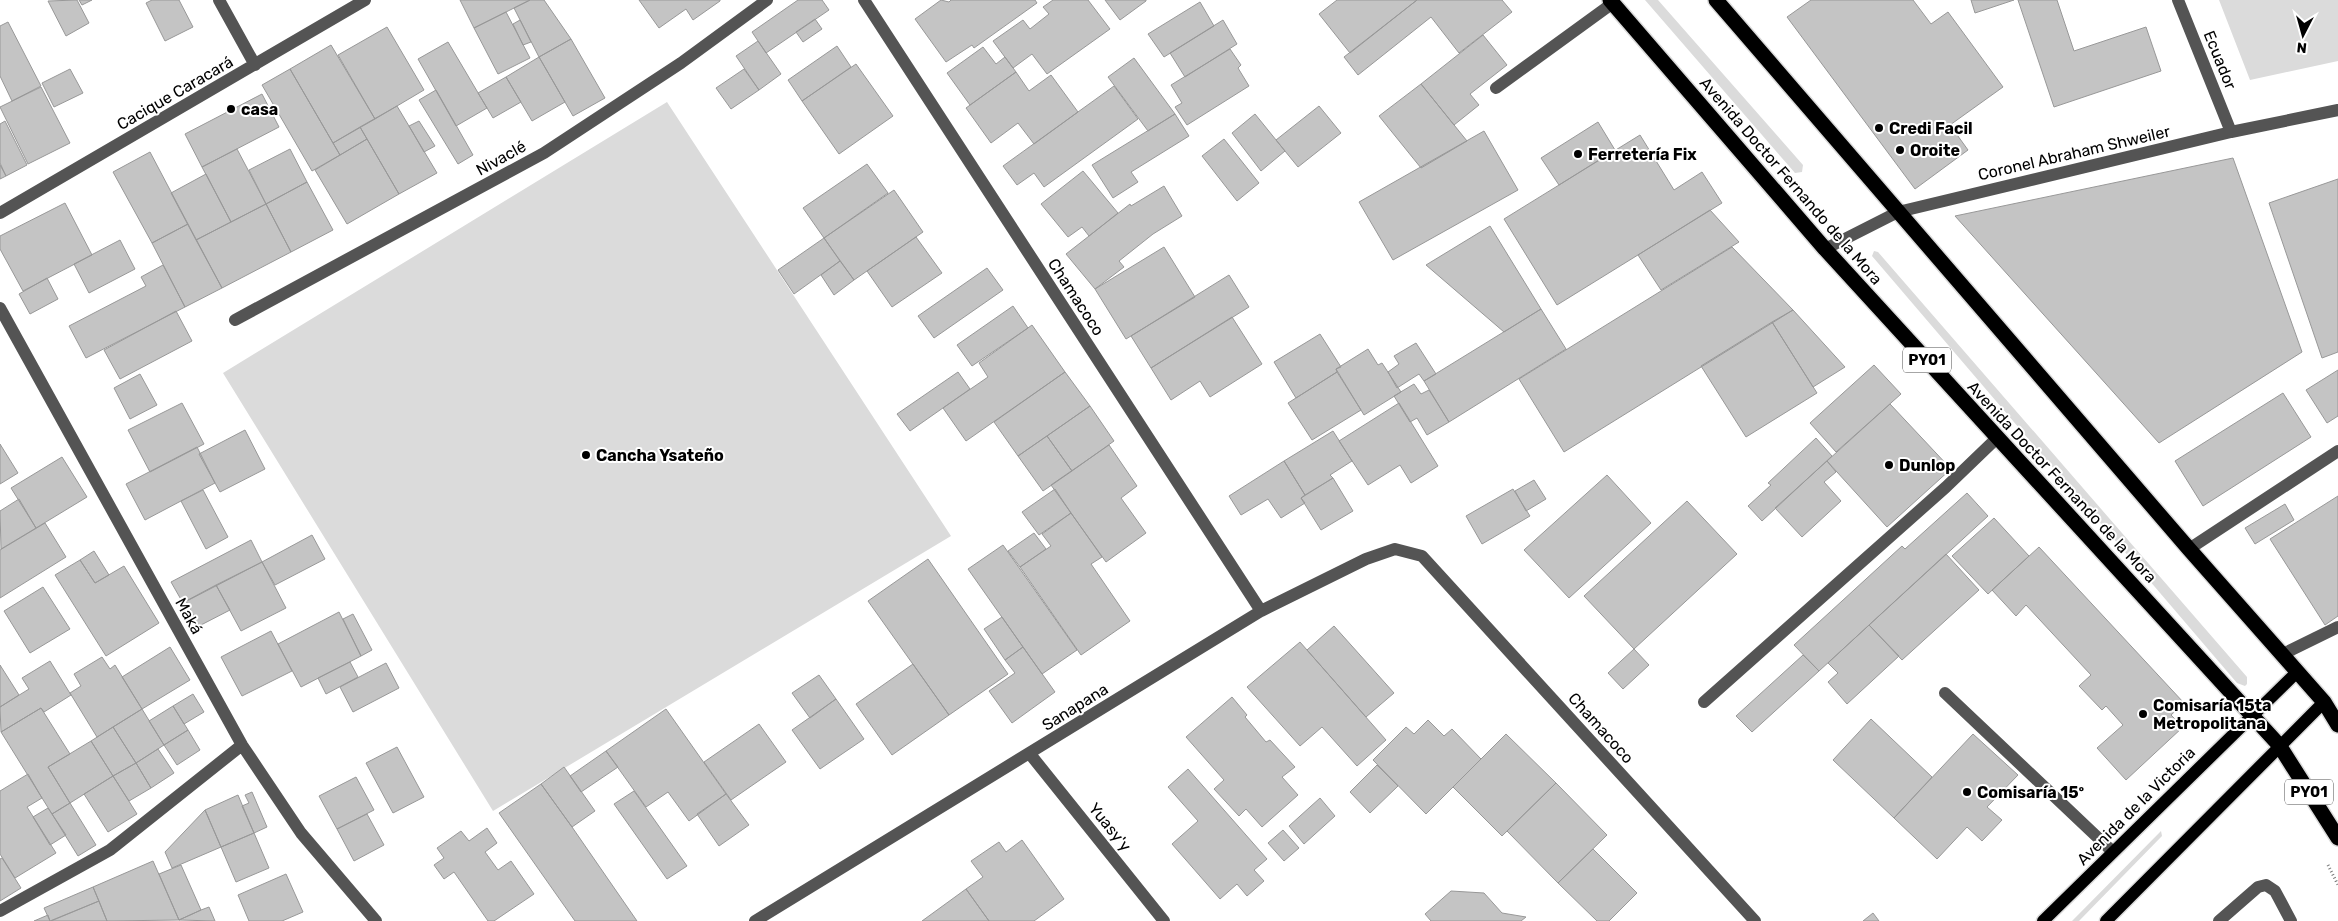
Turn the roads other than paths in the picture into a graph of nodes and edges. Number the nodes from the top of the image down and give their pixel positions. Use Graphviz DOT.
graph roads {
  1 [pos="219,0"];
  2 [pos="365,0"];
  3 [pos="767,0"];
  4 [pos="864,0"];
  5 [pos="1716,0"];
  6 [pos="2178,0"];
  7 [pos="1611,2"];
  8 [pos="254,65"];
  9 [pos="1496,88"];
  10 [pos="2338,110"];
  11 [pos="2231,132"];
  12 [pos="1898,212"];
  13 [pos="0,214"];
  14 [pos="1825,249"];
  15 [pos="0,308"];
  16 [pos="235,320"];
  17 [pos="1998,437"];
  18 [pos="2338,451"];
  19 [pos="2188,549"];
  20 [pos="1422,556"];
  21 [pos="1261,611"];
  22 [pos="2338,627"];
  23 [pos="2280,655"];
  24 [pos="2296,673"];
  25 [pos="1944,693"];
  26 [pos="1704,702"];
  27 [pos="2324,702"];
  28 [pos="2252,714"];
  29 [pos="2338,724"];
  30 [pos="242,745"];
  31 [pos="2279,745"];
  32 [pos="1030,754"];
  33 [pos="2338,838"];
  34 [pos="2113,852"];
  35 [pos="0,911"];
  36 [pos="376,921"];
  37 [pos="755,921"];
  38 [pos="1164,921"];
  39 [pos="1755,921"];
  40 [pos="2043,921"];
  41 [pos="2106,921"];
  42 [pos="2219,921"];
  43 [pos="2292,921"];
  1 -- 8 [label="street"];
  2 -- 8 [label="street, Cacique Caracará"];
  3 -- 16 [label="street, Nivaclé"];
  4 -- 21 [label="street, Chamacoco"];
  5 -- 12 [label="highway"];
  6 -- 11 [label="street, Ecuador"];
  7 -- 9 [label="street"];
  7 -- 14 [label="highway, Avenida Doctor Fernando de la Mora / PY01"];
  8 -- 13 [label="street, Cacique Caracará"];
  10 -- 11 [label="street, Coronel Abraham Shweiler"];
  11 -- 12 [label="street, Coronel Abraham Shweiler"];
  12 -- 14 [label="street, Coronel Abraham Shweiler"];
  12 -- 19 [label="highway"];
  14 -- 17 [label="highway, Avenida Doctor Fernando de la Mora / PY01"];
  15 -- 30 [label="street, Maká"];
  17 -- 26 [label="street"];
  17 -- 28 [label="highway, Avenida Doctor Fernando de la Mora / PY01"];
  18 -- 19 [label="street"];
  19 -- 23 [label="highway"];
  20 -- 21 [label="street, Sanapana"];
  20 -- 39 [label="street, Chamacoco"];
  21 -- 32 [label="street, Sanapana"];
  22 -- 23 [label="street"];
  23 -- 24 [label="highway"];
  24 -- 27 [label="highway"];
  24 -- 28 [label="main road, Avenida de la Victoria"];
  25 -- 34 [label="street"];
  27 -- 29 [label="highway"];
  27 -- 31 [label="main road"];
  28 -- 31 [label="highway, Avenida Doctor Fernando de la Mora / PY01"];
  28 -- 34 [label="main road, Avenida de la Victoria"];
  30 -- 35 [label="street"];
  30 -- 36 [label="street, Maká"];
  31 -- 33 [label="highway, Avenida Doctor Fernando de la Mora / PY01"];
  31 -- 41 [label="main road"];
  32 -- 37 [label="street, Sanapana"];
  32 -- 38 [label="street, Yuasy'y"];
  34 -- 40 [label="main road, Avenida de la Victoria"];
  42 -- 43 [label="street"];
}
